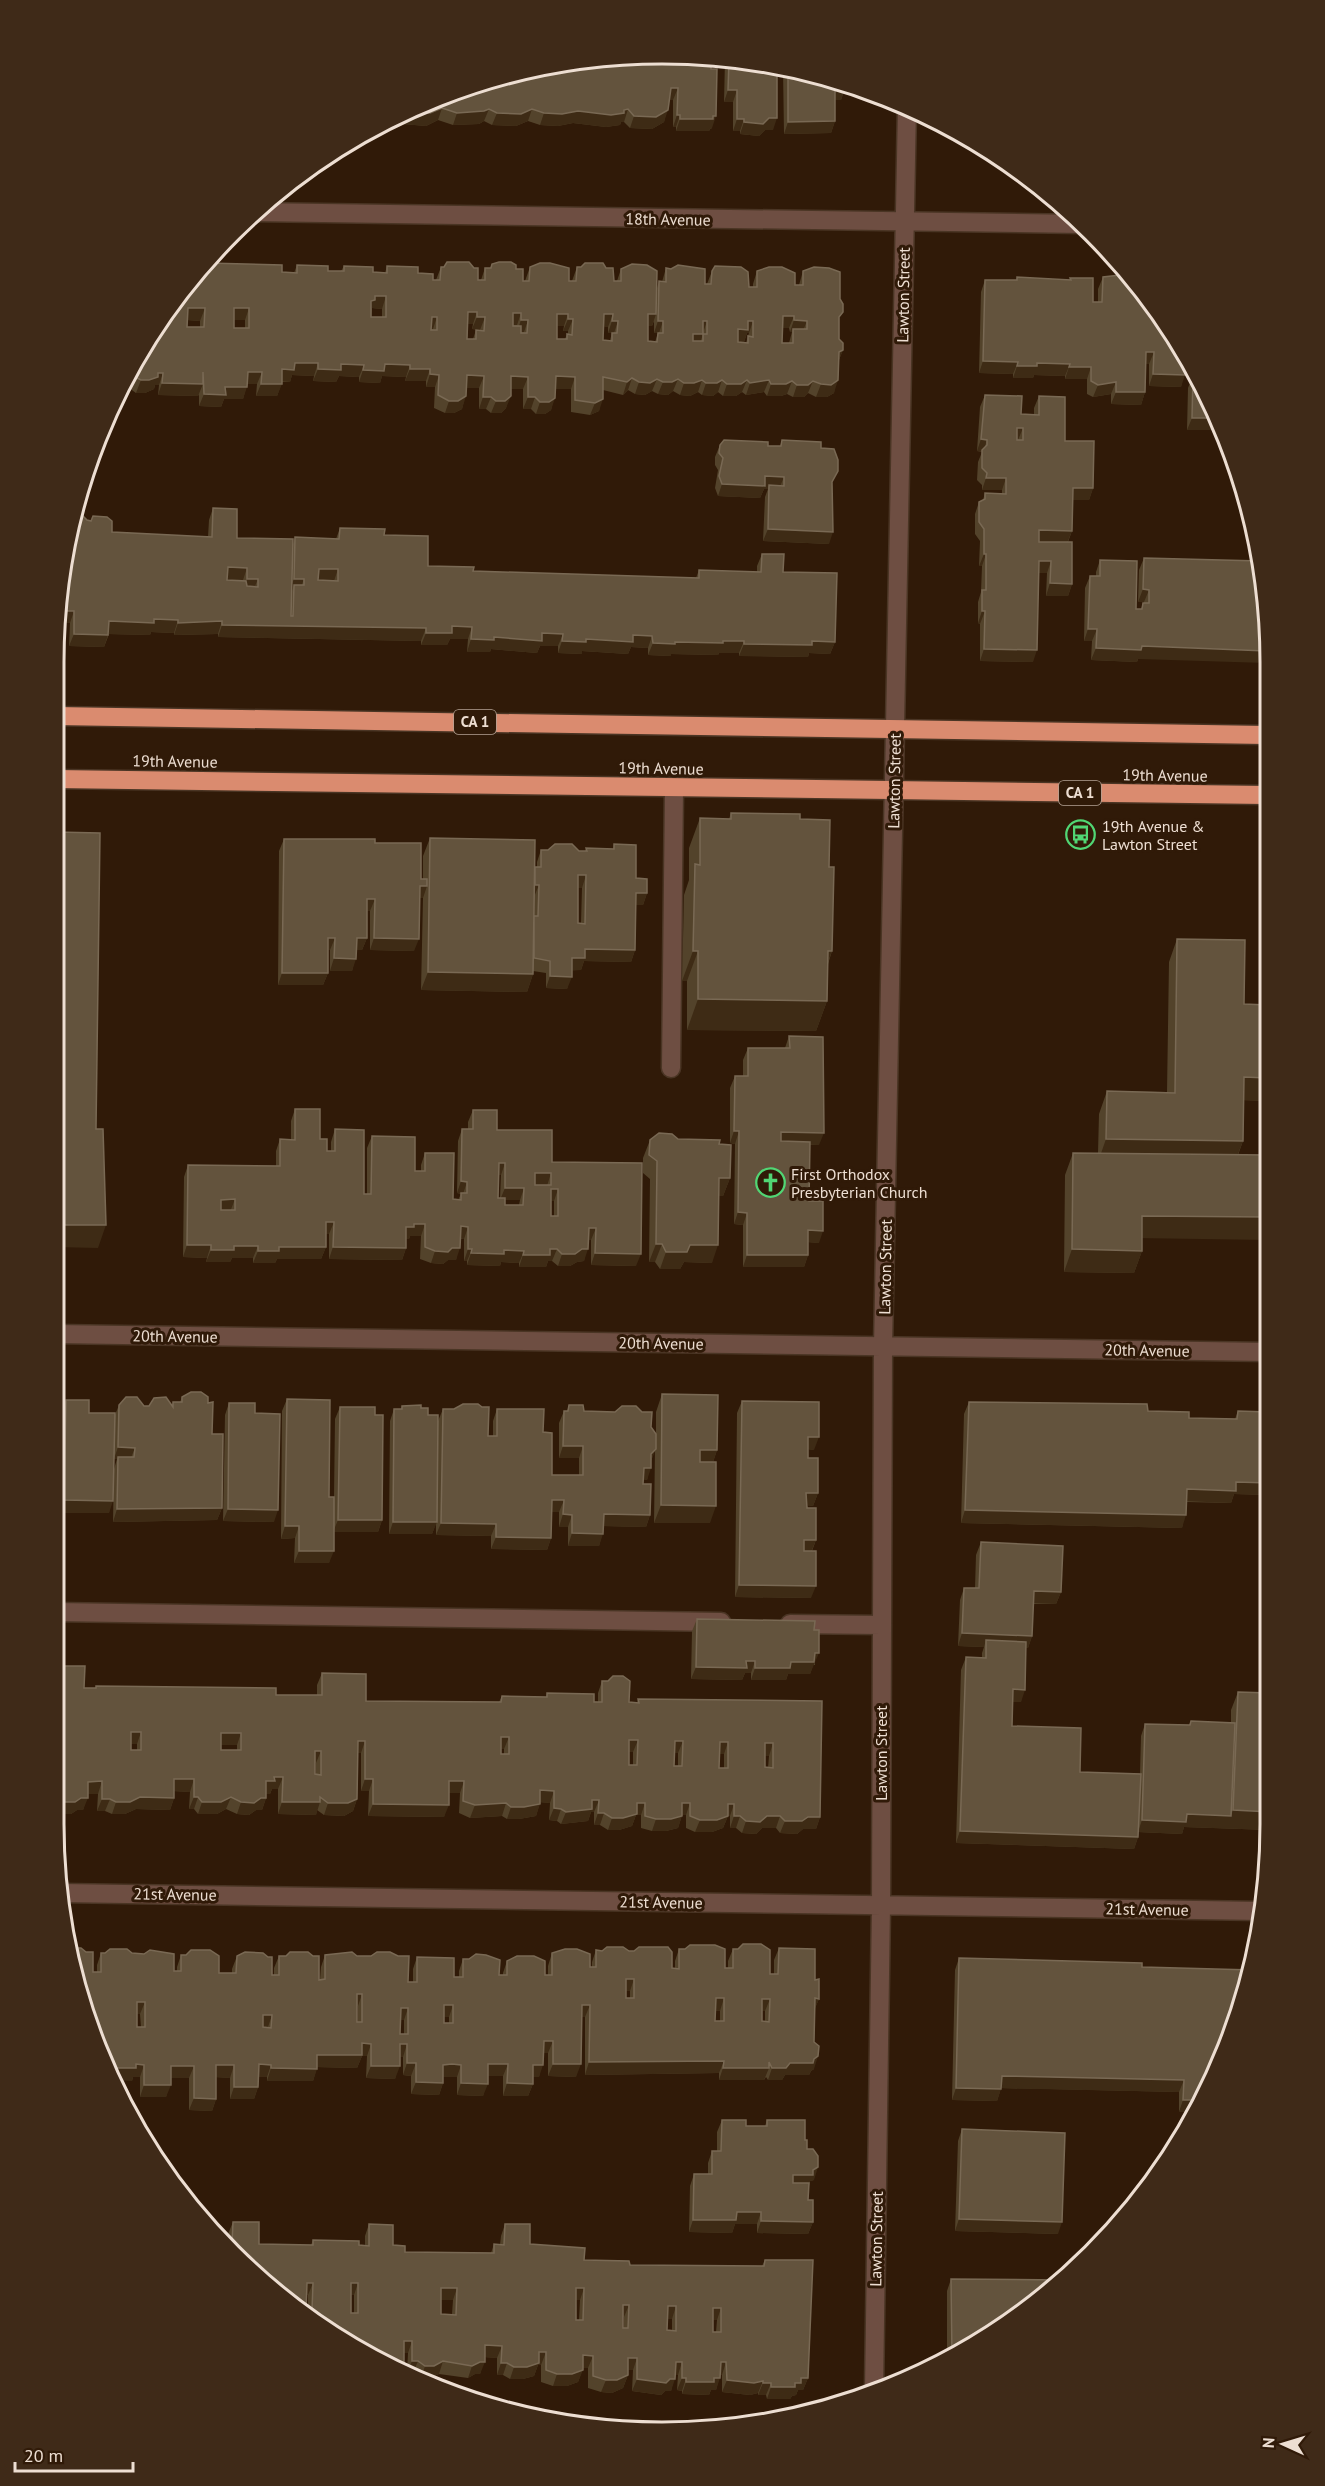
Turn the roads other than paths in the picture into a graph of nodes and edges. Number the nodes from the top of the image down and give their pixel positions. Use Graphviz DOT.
graph roads {
  1 [pos="907,117"];
  2 [pos="269,212"];
  3 [pos="905,222"];
  4 [pos="1068,224"];
  5 [pos="64,716"];
  6 [pos="895,730"];
  7 [pos="1260,735"];
  8 [pos="64,779"];
  9 [pos="674,788"];
  10 [pos="894,790"];
  11 [pos="1260,795"];
  12 [pos="671,1068"];
  13 [pos="64,1334"];
  14 [pos="883,1347"];
  15 [pos="1260,1352"];
  16 [pos="64,1612"];
  17 [pos="735,1623"];
  18 [pos="770,1623"];
  19 [pos="881,1625"];
  20 [pos="69,1893"];
  21 [pos="881,1905"];
  22 [pos="1254,1911"];
  23 [pos="874,2383"];
  1 -- 3 [label="street, Lawton Street"];
  2 -- 3 [label="street, 18th Avenue"];
  3 -- 4 [label="street, 18th Avenue"];
  3 -- 6 [label="street, Lawton Street"];
  5 -- 6 [label="highway, CA 1"];
  6 -- 7 [label="highway, CA 1"];
  6 -- 10 [label="street, Lawton Street"];
  8 -- 9 [label="highway, 19th Avenue / CA 1"];
  9 -- 10 [label="highway, 19th Avenue / CA 1"];
  9 -- 12 [label="street"];
  10 -- 11 [label="highway, 19th Avenue / CA 1"];
  10 -- 14 [label="street, Lawton Street"];
  13 -- 14 [label="street, 20th Avenue"];
  14 -- 15 [label="street, 20th Avenue"];
  14 -- 19 [label="street, Lawton Street"];
  16 -- 17 [label="street"];
  18 -- 19 [label="street"];
  19 -- 21 [label="street, Lawton Street"];
  20 -- 21 [label="street, 21st Avenue"];
  21 -- 22 [label="street, 21st Avenue"];
  21 -- 23 [label="street, Lawton Street"];
}
